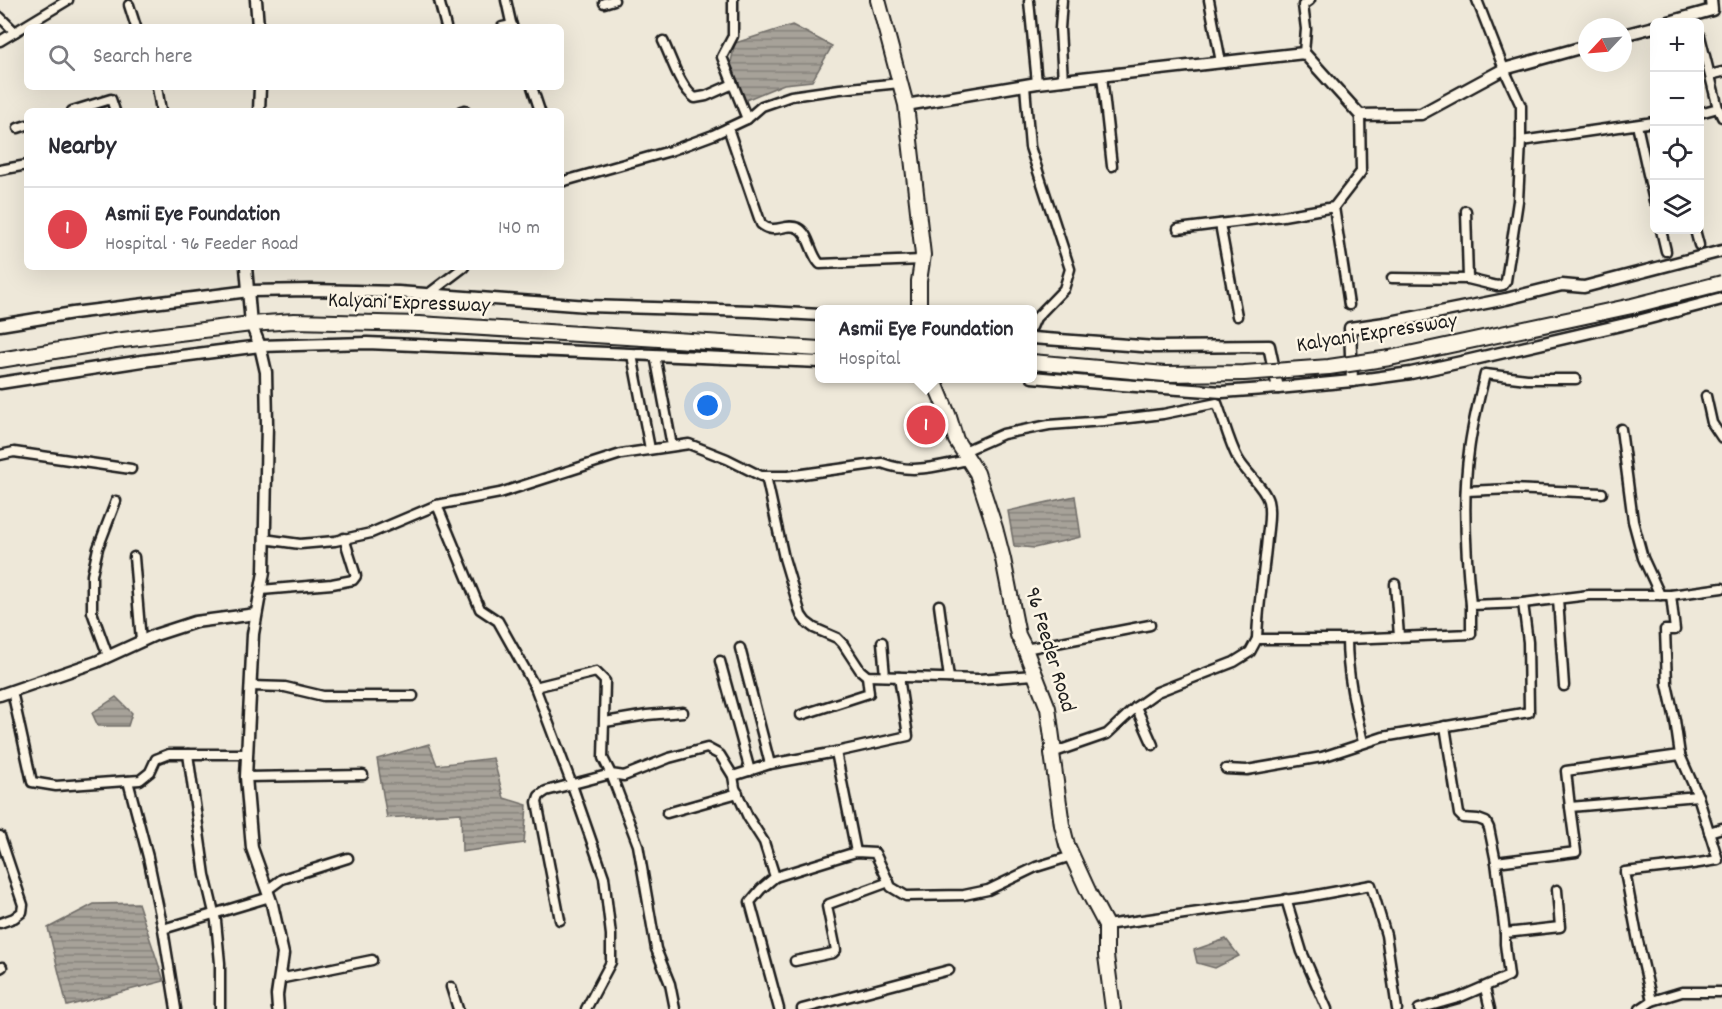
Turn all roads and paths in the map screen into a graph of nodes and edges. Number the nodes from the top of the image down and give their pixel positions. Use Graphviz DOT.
graph roads {
  1 [pos="68,0"];
  2 [pos="256,0"];
  3 [pos="439,0"];
  4 [pos="506,0"];
  5 [pos="614,0"];
  6 [pos="733,0"];
  7 [pos="878,0"];
  8 [pos="1062,0"];
  9 [pos="1209,0"];
  10 [pos="1310,0"];
  11 [pos="1477,0"];
  12 [pos="1711,0"];
  13 [pos="1029,1"];
  14 [pos="604,3"];
  15 [pos="129,5"];
  16 [pos="0,17"];
  17 [pos="1696,18"];
  18 [pos="28,24"];
  19 [pos="135,24"];
  20 [pos="258,24"];
  21 [pos="445,24"];
  22 [pos="512,24"];
  23 [pos="24,27"];
  24 [pos="1650,28"];
  25 [pos="15,32"];
  26 [pos="1632,33"];
  27 [pos="0,41"];
  28 [pos="663,41"];
  29 [pos="1578,48"];
  30 [pos="1704,52"];
  31 [pos="1304,53"];
  32 [pos="1221,63"];
  33 [pos="1504,69"];
  34 [pos="1722,72"];
  35 [pos="1710,75"];
  36 [pos="1102,76"];
  37 [pos="1063,81"];
  38 [pos="900,83"];
  39 [pos="1037,83"];
  40 [pos="733,84"];
  41 [pos="1025,86"];
  42 [pos="158,90"];
  43 [pos="260,90"];
  44 [pos="533,90"];
  45 [pos="906,105"];
  46 [pos="82,108"];
  47 [pos="114,108"];
  48 [pos="160,108"];
  49 [pos="259,108"];
  50 [pos="539,108"];
  51 [pos="1704,113"];
  52 [pos="1720,113"];
  53 [pos="1360,115"];
  54 [pos="747,119"];
  55 [pos="1650,123"];
  56 [pos="1637,125"];
  57 [pos="728,128"];
  58 [pos="1521,141"];
  59 [pos="24,166"];
  60 [pos="1112,166"];
  61 [pos="0,170"];
  62 [pos="564,180"];
  63 [pos="1650,183"];
  64 [pos="1334,207"];
  65 [pos="1466,210"];
  66 [pos="1220,224"];
  67 [pos="1178,229"];
  68 [pos="1662,234"];
  69 [pos="1696,234"];
  70 [pos="1699,245"];
  71 [pos="1666,251"];
  72 [pos="1722,251"];
  73 [pos="922,260"];
  74 [pos="246,270"];
  75 [pos="460,270"];
  76 [pos="1392,278"];
  77 [pos="1468,279"];
  78 [pos="1722,283"];
  79 [pos="249,291"];
  80 [pos="427,295"];
  81 [pos="1722,299"];
  82 [pos="919,305"];
  83 [pos="1349,305"];
  84 [pos="815,315"];
  85 [pos="1237,316"];
  86 [pos="1037,317"];
  87 [pos="251,324"];
  88 [pos="0,325"];
  89 [pos="1037,338"];
  90 [pos="260,346"];
  91 [pos="815,349"];
  92 [pos="632,355"];
  93 [pos="655,355"];
  94 [pos="0,360"];
  95 [pos="1037,362"];
  96 [pos="815,363"];
  97 [pos="1037,378"];
  98 [pos="1576,379"];
  99 [pos="1352,381"];
  100 [pos="0,383"];
  101 [pos="935,383"];
  102 [pos="1278,388"];
  103 [pos="1706,396"];
  104 [pos="1622,429"];
  105 [pos="1722,438"];
  106 [pos="672,446"];
  107 [pos="650,448"];
  108 [pos="0,455"];
  109 [pos="965,456"];
  110 [pos="131,469"];
  111 [pos="766,476"];
  112 [pos="1466,490"];
  113 [pos="1602,493"];
  114 [pos="116,501"];
  115 [pos="437,505"];
  116 [pos="344,538"];
  117 [pos="264,539"];
  118 [pos="134,557"];
  119 [pos="1395,584"];
  120 [pos="1722,588"];
  121 [pos="261,590"];
  122 [pos="1660,595"];
  123 [pos="1671,595"];
  124 [pos="1558,599"];
  125 [pos="1523,603"];
  126 [pos="939,605"];
  127 [pos="1471,605"];
  128 [pos="256,614"];
  129 [pos="1150,625"];
  130 [pos="1399,636"];
  131 [pos="1257,639"];
  132 [pos="1347,639"];
  133 [pos="141,641"];
  134 [pos="882,642"];
  135 [pos="740,648"];
  136 [pos="1025,649"];
  137 [pos="108,656"];
  138 [pos="720,661"];
  139 [pos="1034,675"];
  140 [pos="867,676"];
  141 [pos="885,676"];
  142 [pos="898,677"];
  143 [pos="949,678"];
  144 [pos="250,686"];
  145 [pos="1564,686"];
  146 [pos="534,687"];
  147 [pos="12,691"];
  148 [pos="0,695"];
  149 [pos="413,696"];
  150 [pos="1136,707"];
  151 [pos="683,712"];
  152 [pos="801,715"];
  153 [pos="604,722"];
  154 [pos="1445,726"];
  155 [pos="1363,742"];
  156 [pos="1154,746"];
  157 [pos="836,752"];
  158 [pos="1052,753"];
  159 [pos="188,754"];
  160 [pos="247,754"];
  161 [pos="1680,755"];
  162 [pos="770,764"];
  163 [pos="1226,769"];
  164 [pos="750,771"];
  165 [pos="611,774"];
  166 [pos="363,775"];
  167 [pos="733,776"];
  168 [pos="246,777"];
  169 [pos="128,781"];
  170 [pos="572,785"];
  171 [pos="738,794"];
  172 [pos="1698,796"];
  173 [pos="1570,807"];
  174 [pos="667,813"];
  175 [pos="1722,828"];
  176 [pos="1709,832"];
  177 [pos="0,836"];
  178 [pos="856,852"];
  179 [pos="1071,856"];
  180 [pos="348,858"];
  181 [pos="1496,862"];
  182 [pos="775,877"];
  183 [pos="889,882"];
  184 [pos="1557,890"];
  185 [pos="268,894"];
  186 [pos="1287,899"];
  187 [pos="214,914"];
  188 [pos="560,920"];
  189 [pos="0,923"];
  190 [pos="1106,925"];
  191 [pos="163,929"];
  192 [pos="1505,933"];
  193 [pos="372,960"];
  194 [pos="795,961"];
  195 [pos="949,970"];
  196 [pos="279,979"];
  197 [pos="451,987"];
  198 [pos="1485,988"];
  199 [pos="1722,992"];
  200 [pos="1652,1001"];
  201 [pos="176,1009"];
  202 [pos="220,1009"];
  203 [pos="278,1009"];
  204 [pos="458,1009"];
  205 [pos="586,1009"];
  206 [pos="675,1009"];
  207 [pos="779,1009"];
  208 [pos="802,1009"];
  209 [pos="1113,1009"];
  210 [pos="1327,1009"];
  211 [pos="1397,1009"];
  212 [pos="1419,1009"];
  213 [pos="1490,1009"];
  214 [pos="1640,1009"];
  1 -- 18 [label="street"];
  2 -- 20 [label="street"];
  3 -- 21 [label="street"];
  4 -- 22 [label="street"];
  5 -- 14 [label="street"];
  6 -- 40 [label="street"];
  7 -- 38 [label="main road"];
  8 -- 37 [label="street"];
  9 -- 32 [label="street"];
  10 -- 31 [label="street"];
  11 -- 33 [label="street"];
  12 -- 17 [label="street"];
  13 -- 39 [label="street"];
  15 -- 19 [label="street"];
  16 -- 25 [label="street"];
  23 -- 25 [label="street"];
  24 -- 26 [label="street"];
  25 -- 27 [label="street"];
  28 -- 40 [label="street"];
  29 -- 33 [label="street"];
  30 -- 35 [label="street"];
  31 -- 32 [label="street"];
  31 -- 53 [label="street"];
  32 -- 36 [label="street"];
  33 -- 53 [label="street"];
  33 -- 58 [label="street"];
  34 -- 35 [label="street"];
  35 -- 52 [label="street"];
  36 -- 37 [label="street"];
  36 -- 60 [label="street"];
  37 -- 39 [label="street"];
  38 -- 45 [label="main road"];
  38 -- 54 [label="street"];
  39 -- 41 [label="street"];
  40 -- 54 [label="street"];
  41 -- 45 [label="street"];
  41 -- 86 [label="street"];
  42 -- 48 [label="street"];
  43 -- 49 [label="street"];
  44 -- 50 [label="street"];
  45 -- 73 [label="main road"];
  46 -- 47 [label="street"];
  51 -- 52 [label="street"];
  53 -- 64 [label="street"];
  54 -- 57 [label="street"];
  55 -- 56 [label="street"];
  56 -- 58 [label="street"];
  56 -- 63 [label="street"];
  57 -- 62 [label="street"];
  57 -- 73 [label="street"];
  58 -- 77 [label="street"];
  59 -- 61 [label="street"];
  64 -- 66 [label="street"];
  64 -- 83 [label="street"];
  65 -- 77 [label="street"];
  66 -- 67 [label="street"];
  66 -- 85 [label="street"];
  68 -- 71 [label="street"];
  69 -- 70 [label="street"];
  72 -- 99 [label="street"];
  73 -- 82 [label="main road"];
  74 -- 79 [label="street"];
  75 -- 80 [label="street"];
  76 -- 77 [label="street"];
  78 -- 95 [label="main road, Kalyani Expressway, bridge"];
  79 -- 80 [label="street"];
  79 -- 87 [label="street"];
  79 -- 88 [label="street"];
  80 -- 84 [label="street"];
  81 -- 99 [label="street, Kalyani Expressway"];
  87 -- 90 [label="street"];
  87 -- 91 [label="main road, Kalyani Expressway"];
  87 -- 94 [label="main road, Kalyani Expressway"];
  89 -- 102 [label="street"];
  90 -- 92 [label="street"];
  90 -- 100 [label="street"];
  90 -- 117 [label="street"];
  92 -- 93 [label="street"];
  92 -- 107 [label="street"];
  93 -- 96 [label="street"];
  93 -- 106 [label="street"];
  97 -- 102 [label="street, Kalyani Expressway"];
  98 -- 112 [label="street"];
  99 -- 102 [label="street, Kalyani Expressway"];
  101 -- 109 [label="main road, 96 Feeder Road"];
  103 -- 105 [label="street"];
  104 -- 122 [label="street"];
  106 -- 107 [label="street"];
  106 -- 111 [label="street"];
  107 -- 115 [label="street"];
  108 -- 110 [label="street"];
  109 -- 111 [label="street"];
  109 -- 131 [label="street"];
  109 -- 136 [label="main road, 96 Feeder Road"];
  111 -- 140 [label="street"];
  112 -- 113 [label="street"];
  112 -- 127 [label="street"];
  114 -- 137 [label="street"];
  115 -- 116 [label="street"];
  115 -- 146 [label="street"];
  116 -- 117 [label="street"];
  116 -- 121 [label="street"];
  117 -- 121 [label="street"];
  118 -- 133 [label="street"];
  119 -- 130 [label="street"];
  120 -- 123 [label="street"];
  121 -- 128 [label="street"];
  122 -- 123 [label="street"];
  122 -- 124 [label="street"];
  123 -- 161 [label="street"];
  124 -- 125 [label="street"];
  124 -- 145 [label="street"];
  125 -- 127 [label="street"];
  125 -- 154 [label="street"];
  126 -- 143 [label="street"];
  127 -- 130 [label="street"];
  128 -- 133 [label="street"];
  128 -- 144 [label="street"];
  129 -- 136 [label="street"];
  130 -- 132 [label="street"];
  131 -- 132 [label="street"];
  131 -- 150 [label="street"];
  132 -- 155 [label="street"];
  133 -- 137 [label="street"];
  134 -- 141 [label="street"];
  135 -- 162 [label="street"];
  136 -- 139 [label="main road, 96 Feeder Road"];
  137 -- 147 [label="street"];
  138 -- 164 [label="street"];
  139 -- 143 [label="street"];
  139 -- 158 [label="main road, 96 Feeder Road"];
  140 -- 141 [label="street"];
  140 -- 152 [label="street"];
  141 -- 142 [label="street"];
  142 -- 143 [label="street"];
  142 -- 157 [label="street"];
  144 -- 149 [label="street"];
  144 -- 160 [label="street"];
  146 -- 153 [label="street"];
  146 -- 170 [label="street"];
  147 -- 148 [label="street"];
  147 -- 169 [label="street"];
  150 -- 156 [label="street"];
  150 -- 158 [label="street"];
  151 -- 153 [label="street"];
  153 -- 165 [label="street"];
  154 -- 155 [label="street"];
  154 -- 181 [label="street"];
  155 -- 163 [label="street"];
  157 -- 162 [label="street"];
  157 -- 178 [label="street"];
  158 -- 179 [label="main road, 96 Feeder Road"];
  159 -- 160 [label="street"];
  159 -- 169 [label="street"];
  159 -- 187 [label="street"];
  160 -- 168 [label="street"];
  161 -- 172 [label="street"];
  161 -- 173 [label="street"];
  162 -- 164 [label="street"];
  164 -- 167 [label="street"];
  165 -- 167 [label="street"];
  165 -- 170 [label="street"];
  165 -- 206 [label="street"];
  166 -- 168 [label="street"];
  167 -- 171 [label="street"];
  168 -- 185 [label="street"];
  169 -- 191 [label="street"];
  170 -- 188 [label="street"];
  170 -- 205 [label="street"];
  171 -- 174 [label="street"];
  171 -- 182 [label="street"];
  172 -- 173 [label="street"];
  172 -- 176 [label="street"];
  173 -- 181 [label="street"];
  175 -- 176 [label="street"];
  176 -- 200 [label="street"];
  177 -- 189 [label="street"];
  178 -- 182 [label="street"];
  178 -- 183 [label="street"];
  179 -- 183 [label="street"];
  179 -- 190 [label="main road, 96 Feeder Road"];
  180 -- 185 [label="street"];
  181 -- 192 [label="street"];
  182 -- 207 [label="street"];
  183 -- 194 [label="street"];
  184 -- 192 [label="street"];
  185 -- 187 [label="street"];
  185 -- 196 [label="street"];
  186 -- 190 [label="street"];
  186 -- 210 [label="street"];
  186 -- 211 [label="street"];
  187 -- 191 [label="street"];
  187 -- 202 [label="street"];
  190 -- 209 [label="main road, 96 Feeder Road"];
  191 -- 201 [label="street"];
  192 -- 198 [label="street"];
  193 -- 196 [label="street"];
  195 -- 208 [label="street"];
  196 -- 203 [label="street"];
  197 -- 204 [label="street"];
  198 -- 212 [label="street"];
  198 -- 213 [label="street"];
  199 -- 200 [label="street"];
  200 -- 214 [label="street"];
}
